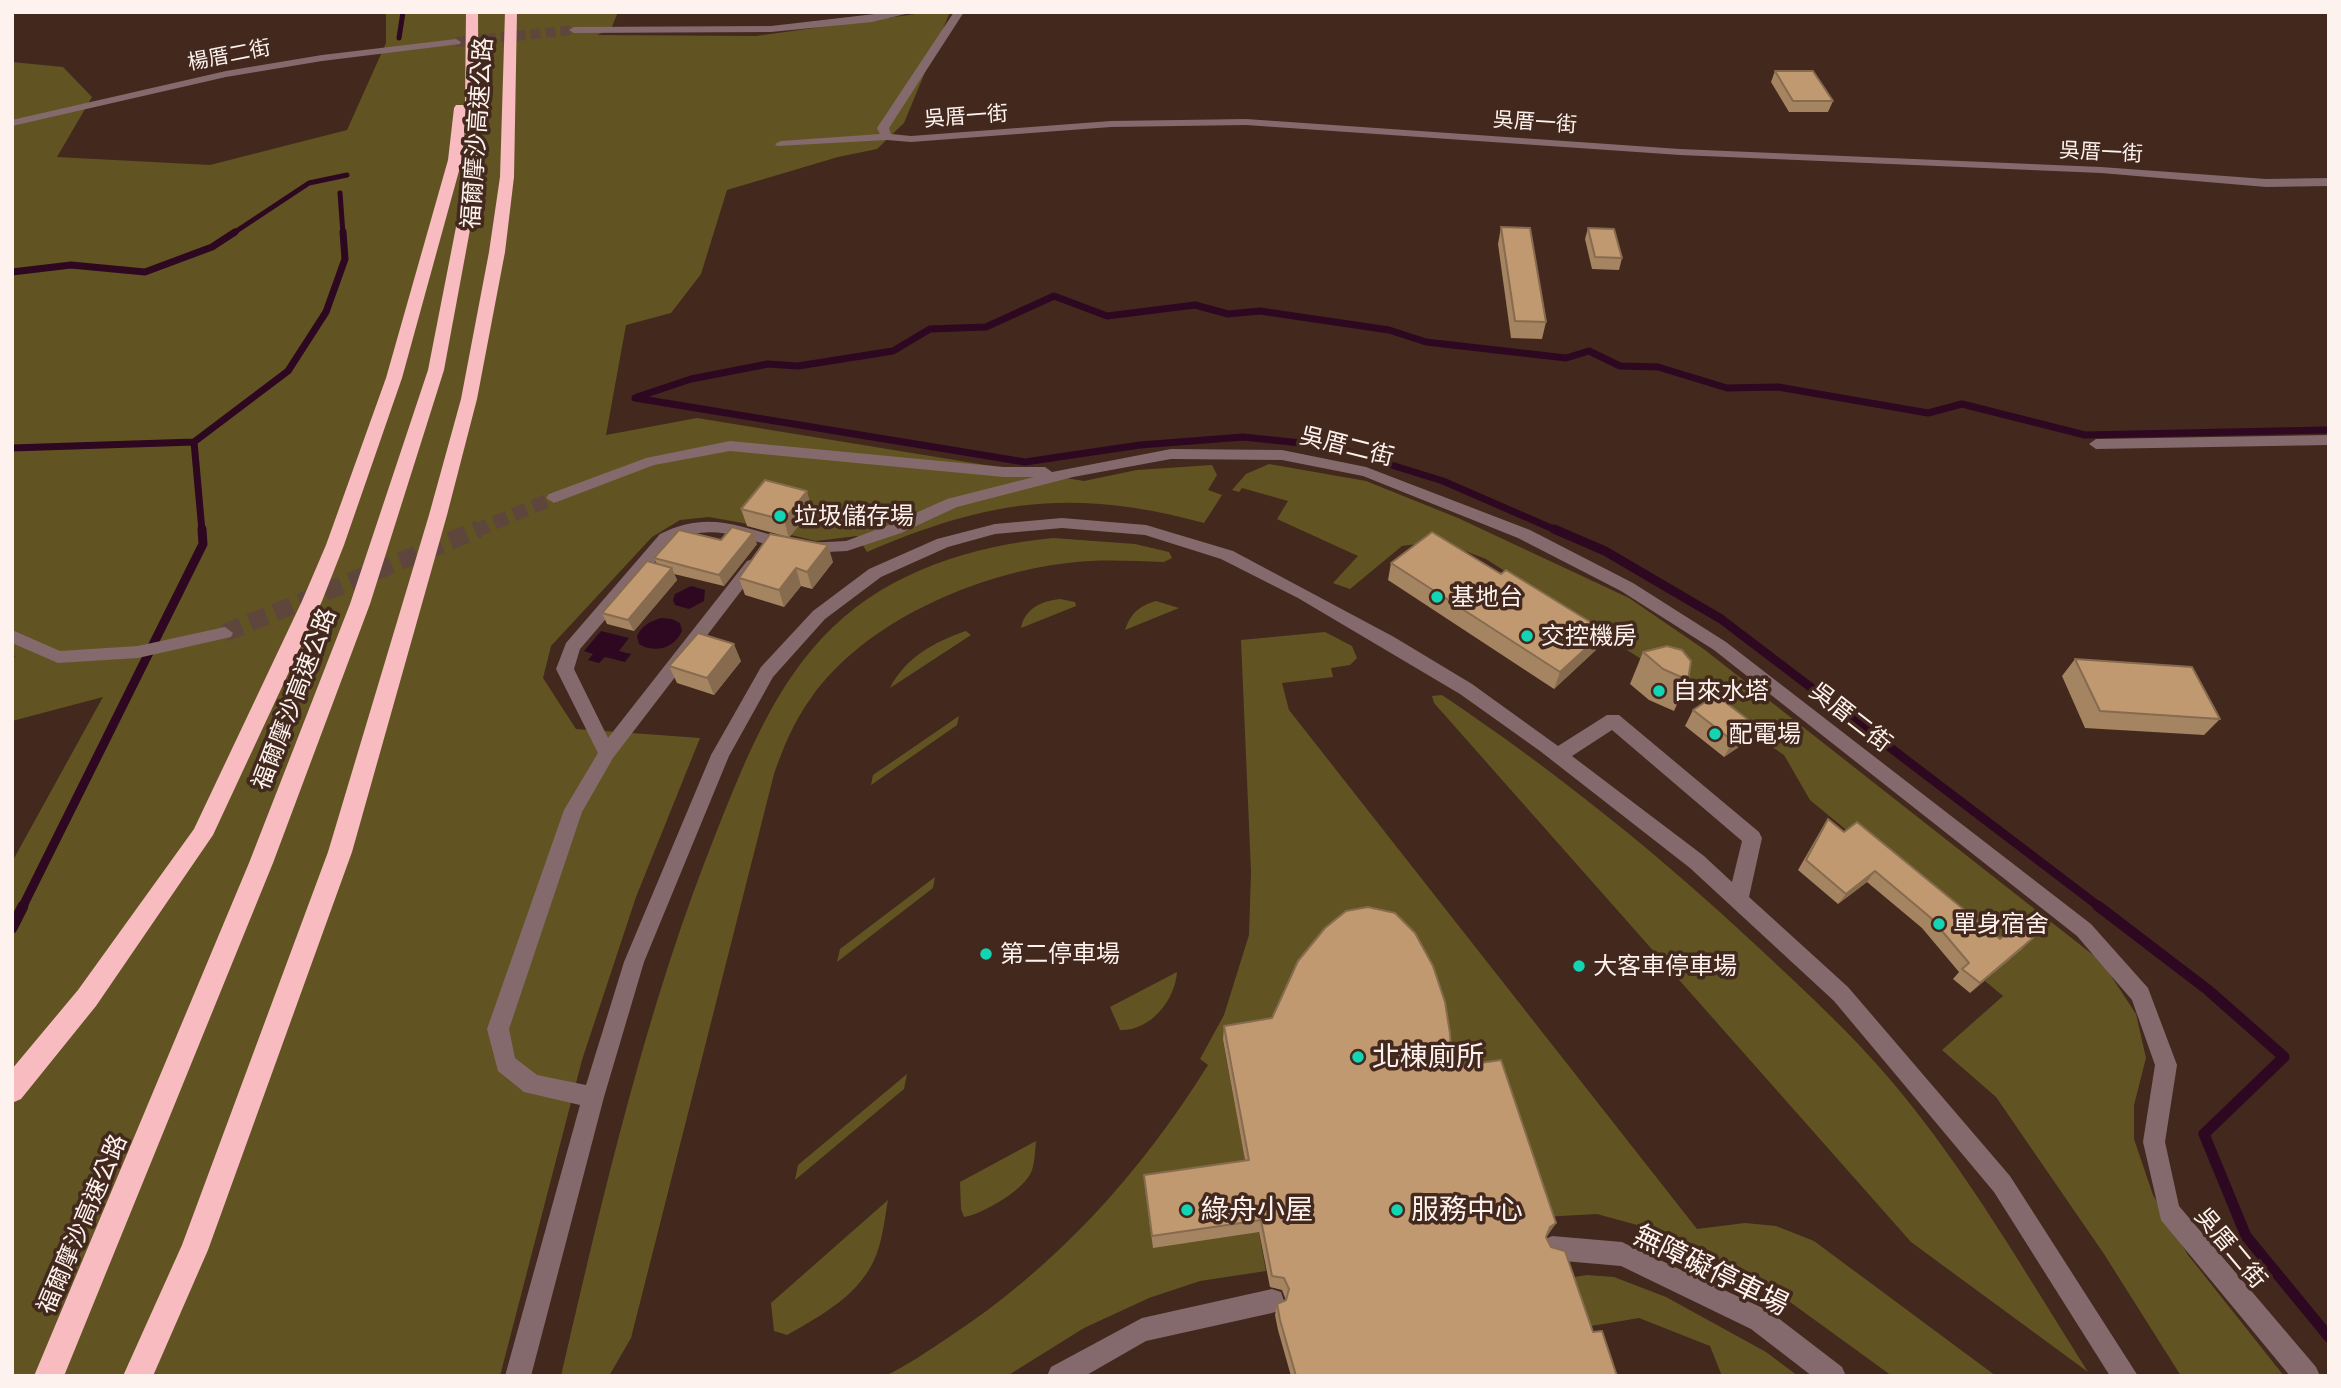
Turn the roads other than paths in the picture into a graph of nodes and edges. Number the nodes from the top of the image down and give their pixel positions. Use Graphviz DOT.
graph roads {
  1 [pos="472,12"];
  2 [pos="511,12"];
  3 [pos="909,12"];
  4 [pos="959,12"];
  5 [pos="573,30"];
  6 [pos="456,42"];
  7 [pos="12,123"];
  8 [pos="887,138"];
  9 [pos="781,144"];
  10 [pos="2329,182"];
  11 [pos="2329,440"];
  12 [pos="2096,444"];
  13 [pos="1073,472"];
  14 [pos="554,498"];
  15 [pos="772,541"];
  16 [pos="225,633"];
  17 [pos="12,636"];
  18 [pos="607,753"];
  19 [pos="1558,755"];
  20 [pos="1738,900"];
  21 [pos="12,1090"];
  22 [pos="593,1097"];
  23 [pos="1552,1248"];
  24 [pos="1272,1300"];
  25 [pos="49,1376"];
  26 [pos="138,1376"];
  27 [pos="518,1376"];
  28 [pos="1060,1376"];
  29 [pos="1833,1376"];
  30 [pos="2124,1376"];
  31 [pos="2307,1376"];
  1 -- 21 [label="highway"];
  1 -- 25 [label="highway, 福爾摩沙高速公路"];
  2 -- 26 [label="highway, 福爾摩沙高速公路"];
  3 -- 5 [label="street"];
  4 -- 8 [label="street, 吳厝一街"];
  6 -- 7 [label="street, 楊厝二街"];
  8 -- 9 [label="street"];
  8 -- 10 [label="street, 吳厝一街"];
  11 -- 12 [label="street"];
  13 -- 14 [label="street"];
  13 -- 15 [label="street"];
  13 -- 31 [label="street, 吳厝二街"];
  15 -- 18 [label="street"];
  15 -- 18 [label="street"];
  16 -- 17 [label="street"];
  18 -- 22 [label="street"];
  19 -- 20 [label="street"];
  19 -- 20 [label="street"];
  19 -- 22 [label="street"];
  20 -- 30 [label="street"];
  22 -- 27 [label="street"];
  23 -- 29 [label="street, 無障礙停車場"];
  24 -- 28 [label="street"];
}
